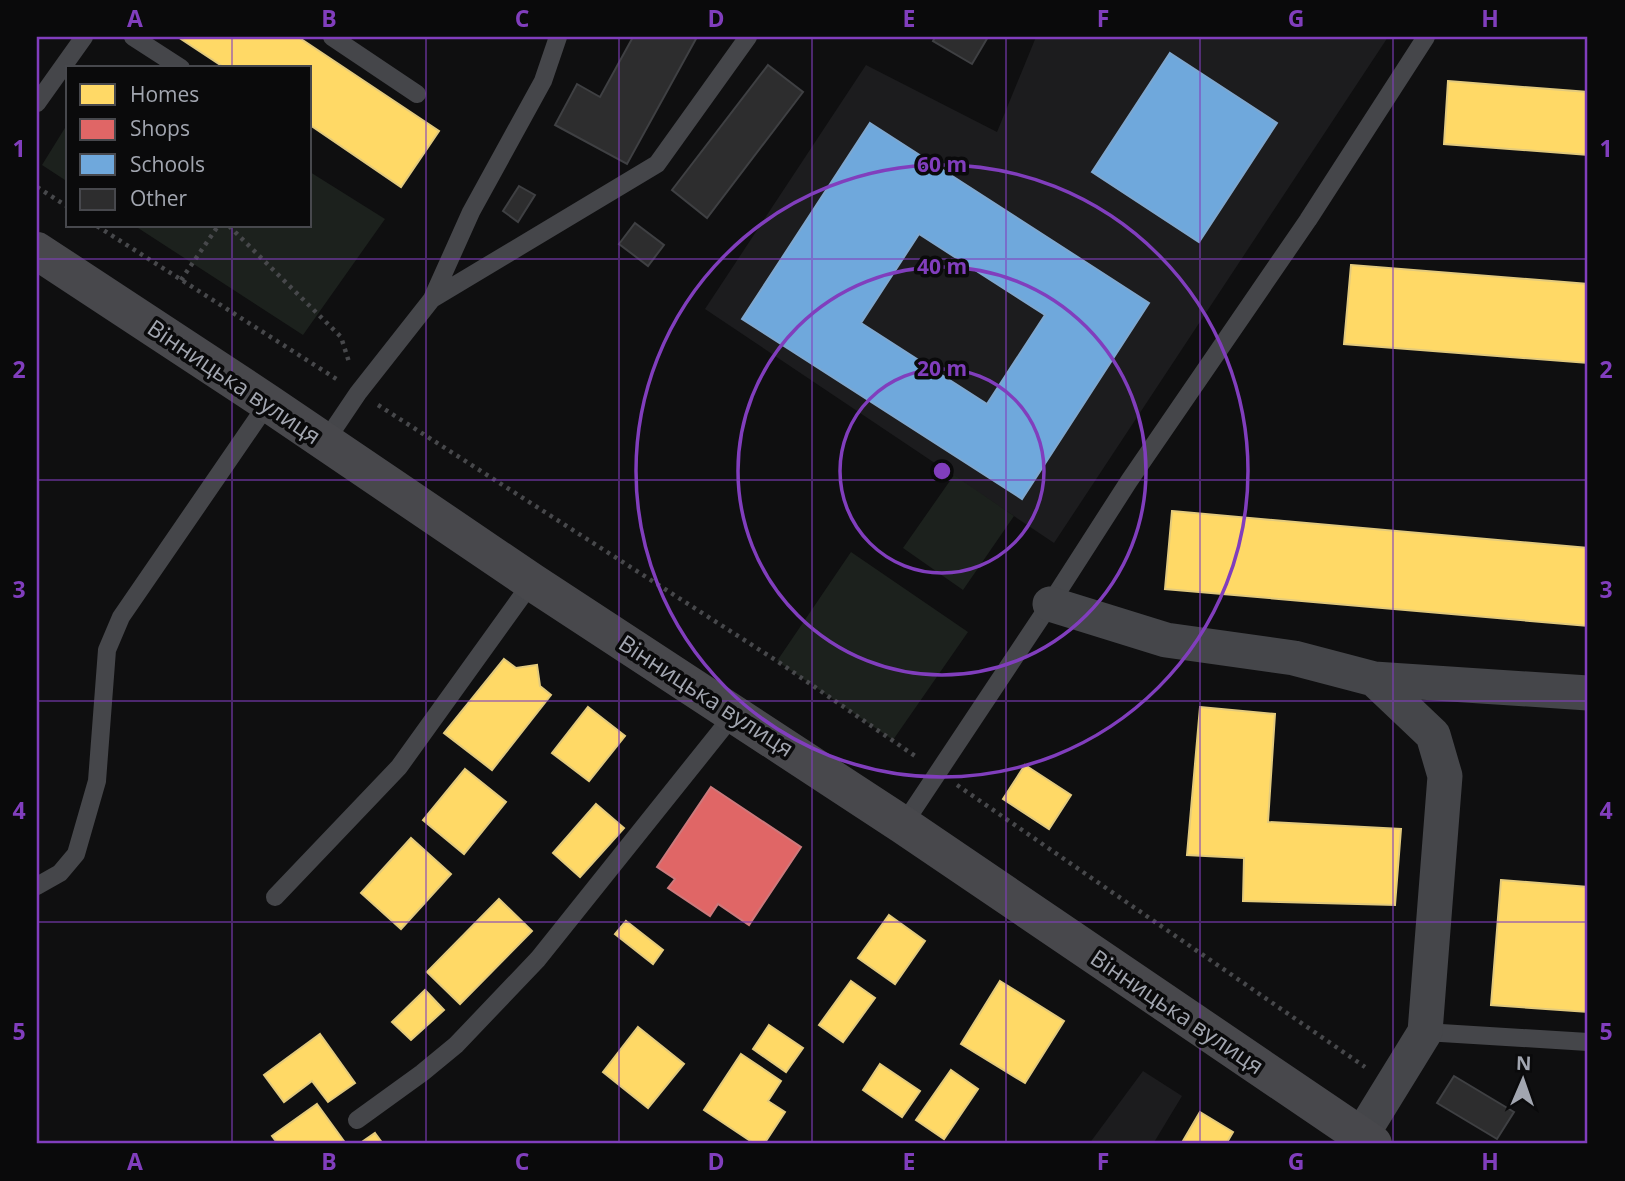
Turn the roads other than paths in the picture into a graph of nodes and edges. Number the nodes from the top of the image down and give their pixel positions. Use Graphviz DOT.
graph roads {
  1 [pos="84,37"];
  2 [pos="133,37"];
  3 [pos="332,37"];
  4 [pos="558,37"];
  5 [pos="747,37"];
  6 [pos="1426,37"];
  7 [pos="178,66"];
  8 [pos="417,93"];
  9 [pos="37,103"];
  10 [pos="37,251"];
  11 [pos="432,299"];
  12 [pos="268,403"];
  13 [pos="325,442"];
  14 [pos="531,582"];
  15 [pos="1050,604"];
  16 [pos="1374,679"];
  17 [pos="1588,693"];
  18 [pos="734,714"];
  19 [pos="903,825"];
  20 [pos="37,886"];
  21 [pos="275,897"];
  22 [pos="1425,1032"];
  23 [pos="1588,1042"];
  24 [pos="357,1120"];
  25 [pos="1367,1140"];
  1 -- 9 [label="lane"];
  2 -- 7 [label="lane"];
  3 -- 8 [label="lane"];
  4 -- 11 [label="lane"];
  5 -- 11 [label="lane"];
  6 -- 15 [label="lane"];
  10 -- 12 [label="main road, Вінницька вулиця"];
  11 -- 13 [label="lane"];
  12 -- 13 [label="main road, Вінницька вулиця"];
  12 -- 20 [label="lane"];
  13 -- 14 [label="main road, Вінницька вулиця"];
  14 -- 18 [label="main road, Вінницька вулиця"];
  14 -- 21 [label="lane"];
  15 -- 16 [label="street"];
  15 -- 19 [label="lane"];
  16 -- 17 [label="street"];
  16 -- 22 [label="street"];
  18 -- 19 [label="main road, Вінницька вулиця"];
  18 -- 24 [label="lane"];
  19 -- 25 [label="main road, Вінницька вулиця"];
  22 -- 23 [label="lane"];
  22 -- 25 [label="street"];
}
